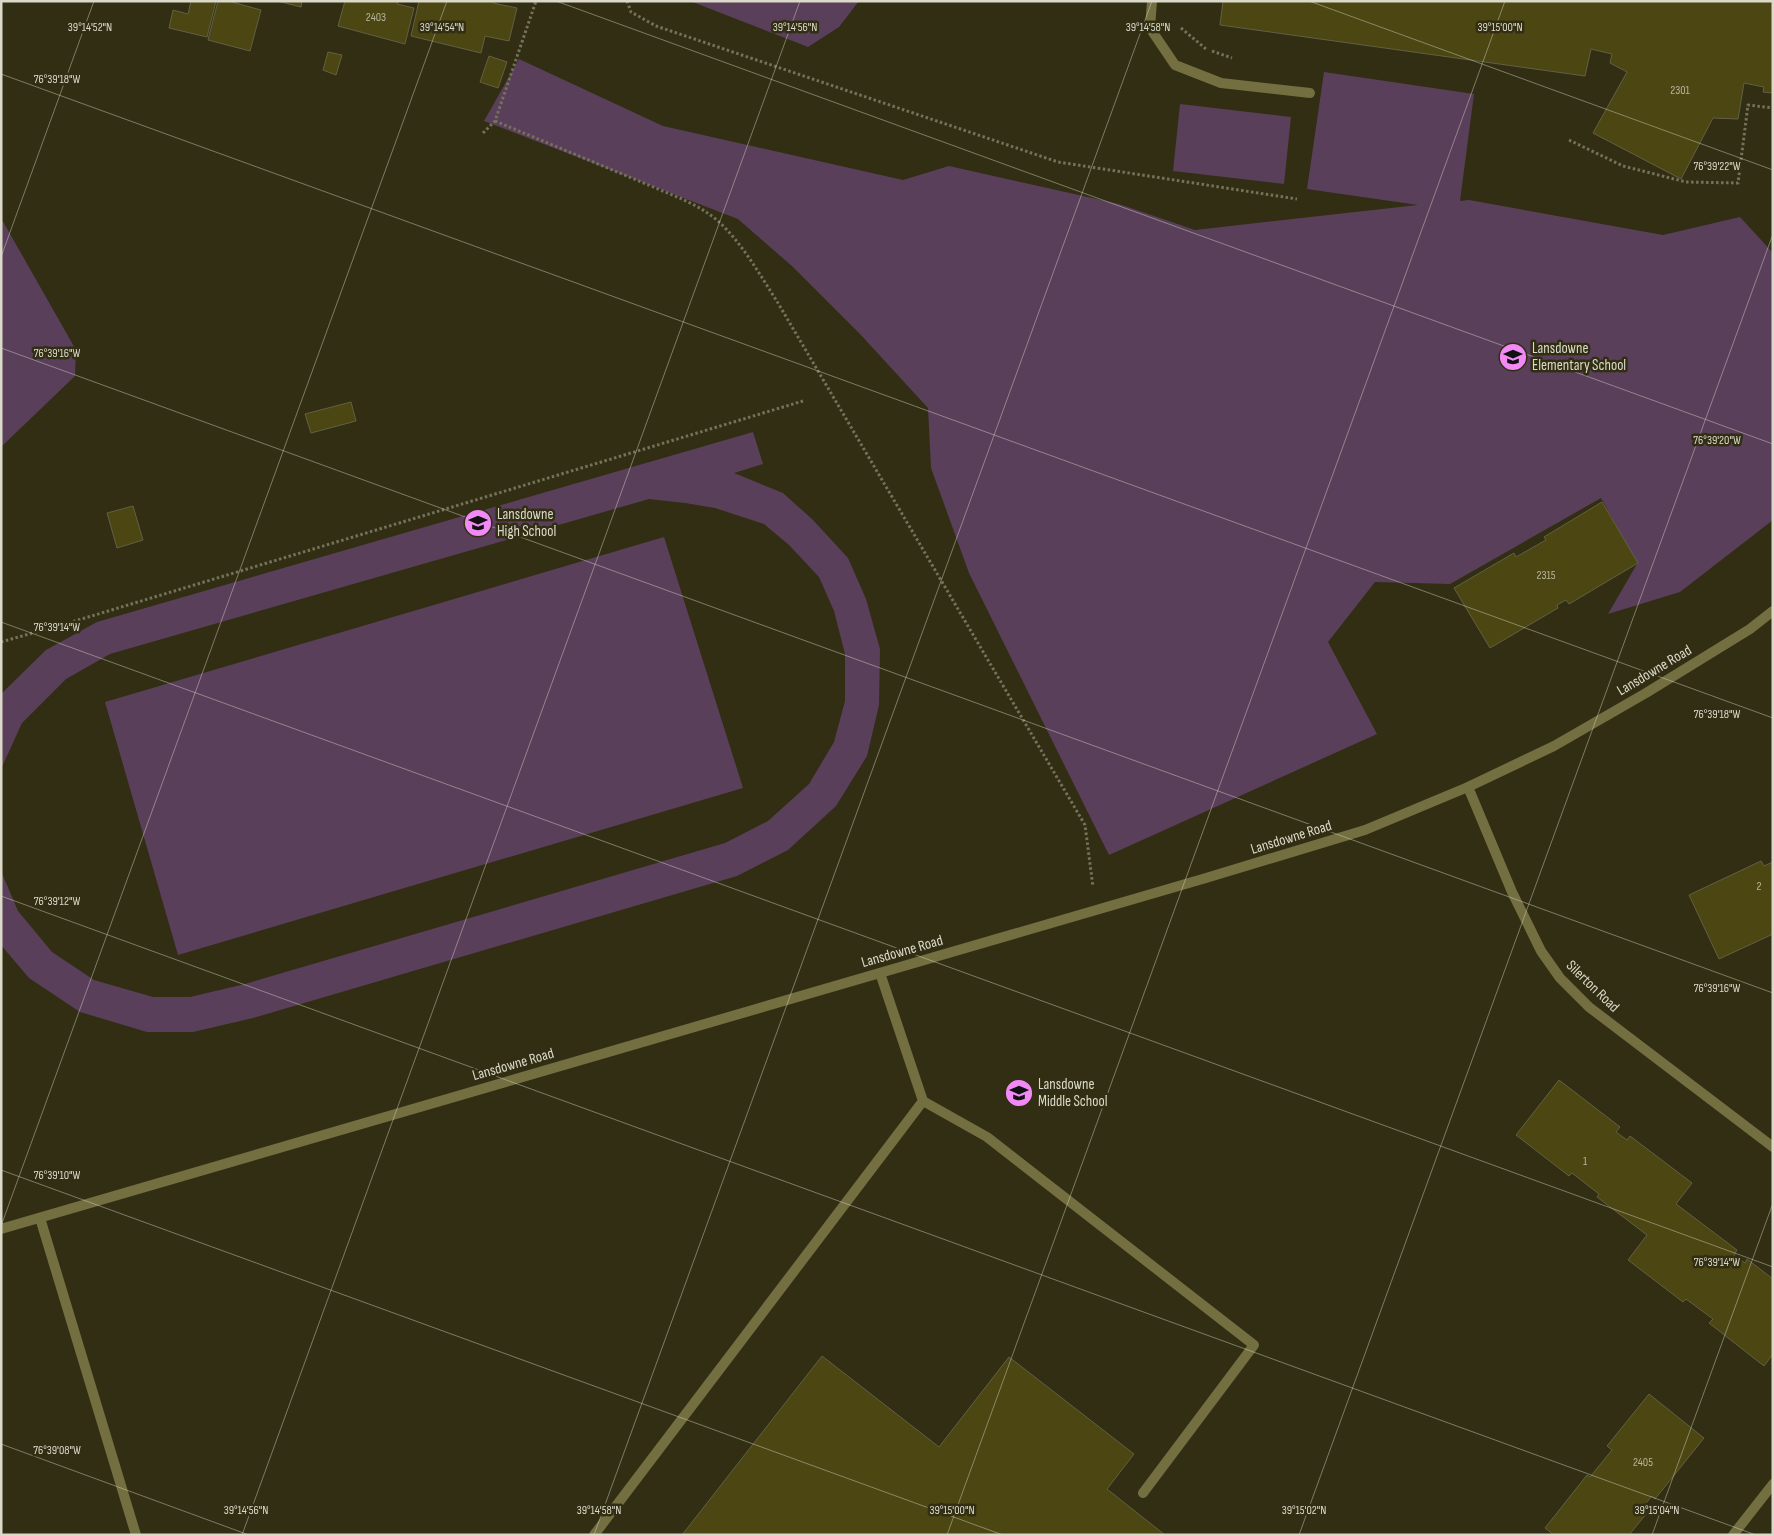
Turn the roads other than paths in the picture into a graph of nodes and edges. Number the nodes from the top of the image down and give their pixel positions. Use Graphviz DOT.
graph roads {
  1 [pos="1152,1"];
  2 [pos="1310,93"];
  3 [pos="1773,611"];
  4 [pos="1468,787"];
  5 [pos="880,973"];
  6 [pos="923,1101"];
  7 [pos="1773,1147"];
  8 [pos="40,1218"];
  9 [pos="1,1229"];
  10 [pos="1773,1484"];
  11 [pos="1143,1493"];
  12 [pos="136,1535"];
  13 [pos="594,1535"];
  14 [pos="1734,1535"];
  1 -- 2 [label="street"];
  3 -- 4 [label="street, Lansdowne Road"];
  4 -- 5 [label="street, Lansdowne Road"];
  4 -- 7 [label="street, Silerton Road"];
  5 -- 6 [label="street"];
  5 -- 8 [label="street, Lansdowne Road"];
  6 -- 11 [label="street"];
  6 -- 13 [label="street"];
  8 -- 9 [label="street, Lansdowne Road"];
  8 -- 12 [label="street"];
  10 -- 14 [label="street"];
}
